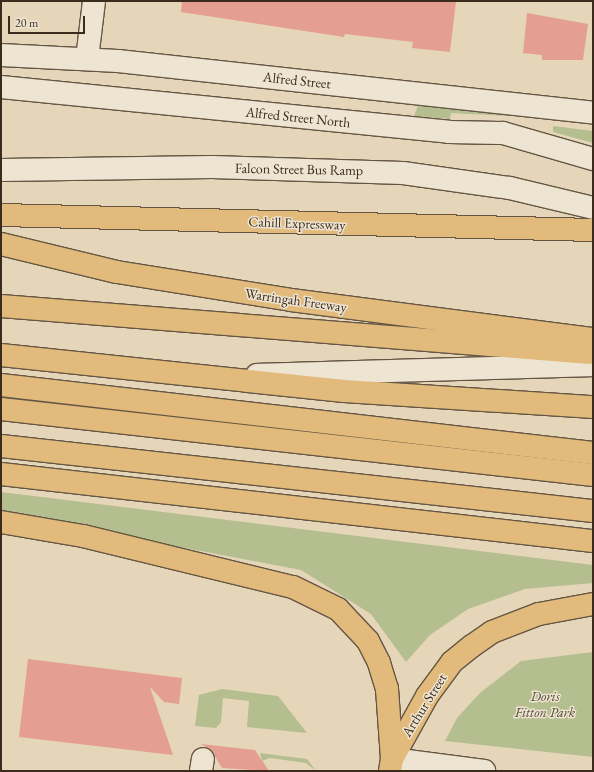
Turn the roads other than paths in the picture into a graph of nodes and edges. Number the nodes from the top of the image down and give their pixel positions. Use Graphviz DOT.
graph roads {
  1 [pos="94,1"];
  2 [pos="1,55"];
  3 [pos="87,59"];
  4 [pos="1,87"];
  5 [pos="593,113"];
  6 [pos="593,159"];
  7 [pos="1,170"];
  8 [pos="593,208"];
  9 [pos="1,215"];
  10 [pos="593,230"];
  11 [pos="1,244"];
  12 [pos="1,306"];
  13 [pos="593,339"];
  14 [pos="593,353"];
  15 [pos="1,355"];
  16 [pos="593,365"];
  17 [pos="206,376"];
  18 [pos="1,385"];
  19 [pos="593,407"];
  20 [pos="1,409"];
  21 [pos="1,446"];
  22 [pos="593,453"];
  23 [pos="1,474"];
  24 [pos="593,475"];
  25 [pos="593,511"];
  26 [pos="1,522"];
  27 [pos="593,541"];
  28 [pos="593,604"];
  29 [pos="391,765"];
  30 [pos="484,771"];
  1 -- 3 [label="street"];
  2 -- 3 [label="street, Alfred Street"];
  3 -- 5 [label="street, Alfred Street"];
  4 -- 6 [label="street, Alfred Street North"];
  7 -- 8 [label="street, Falcon Street Bus Ramp"];
  9 -- 10 [label="main road, Cahill Expressway"];
  11 -- 13 [label="main road, Warringah Freeway"];
  12 -- 14 [label="main road"];
  15 -- 17 [label="main road"];
  16 -- 17 [label="street"];
  17 -- 19 [label="main road"];
  18 -- 22 [label="main road"];
  20 -- 24 [label="main road"];
  21 -- 25 [label="main road"];
  23 -- 27 [label="main road"];
  26 -- 29 [label="main road"];
  28 -- 29 [label="main road, Arthur Street"];
  29 -- 30 [label="street"];
}
